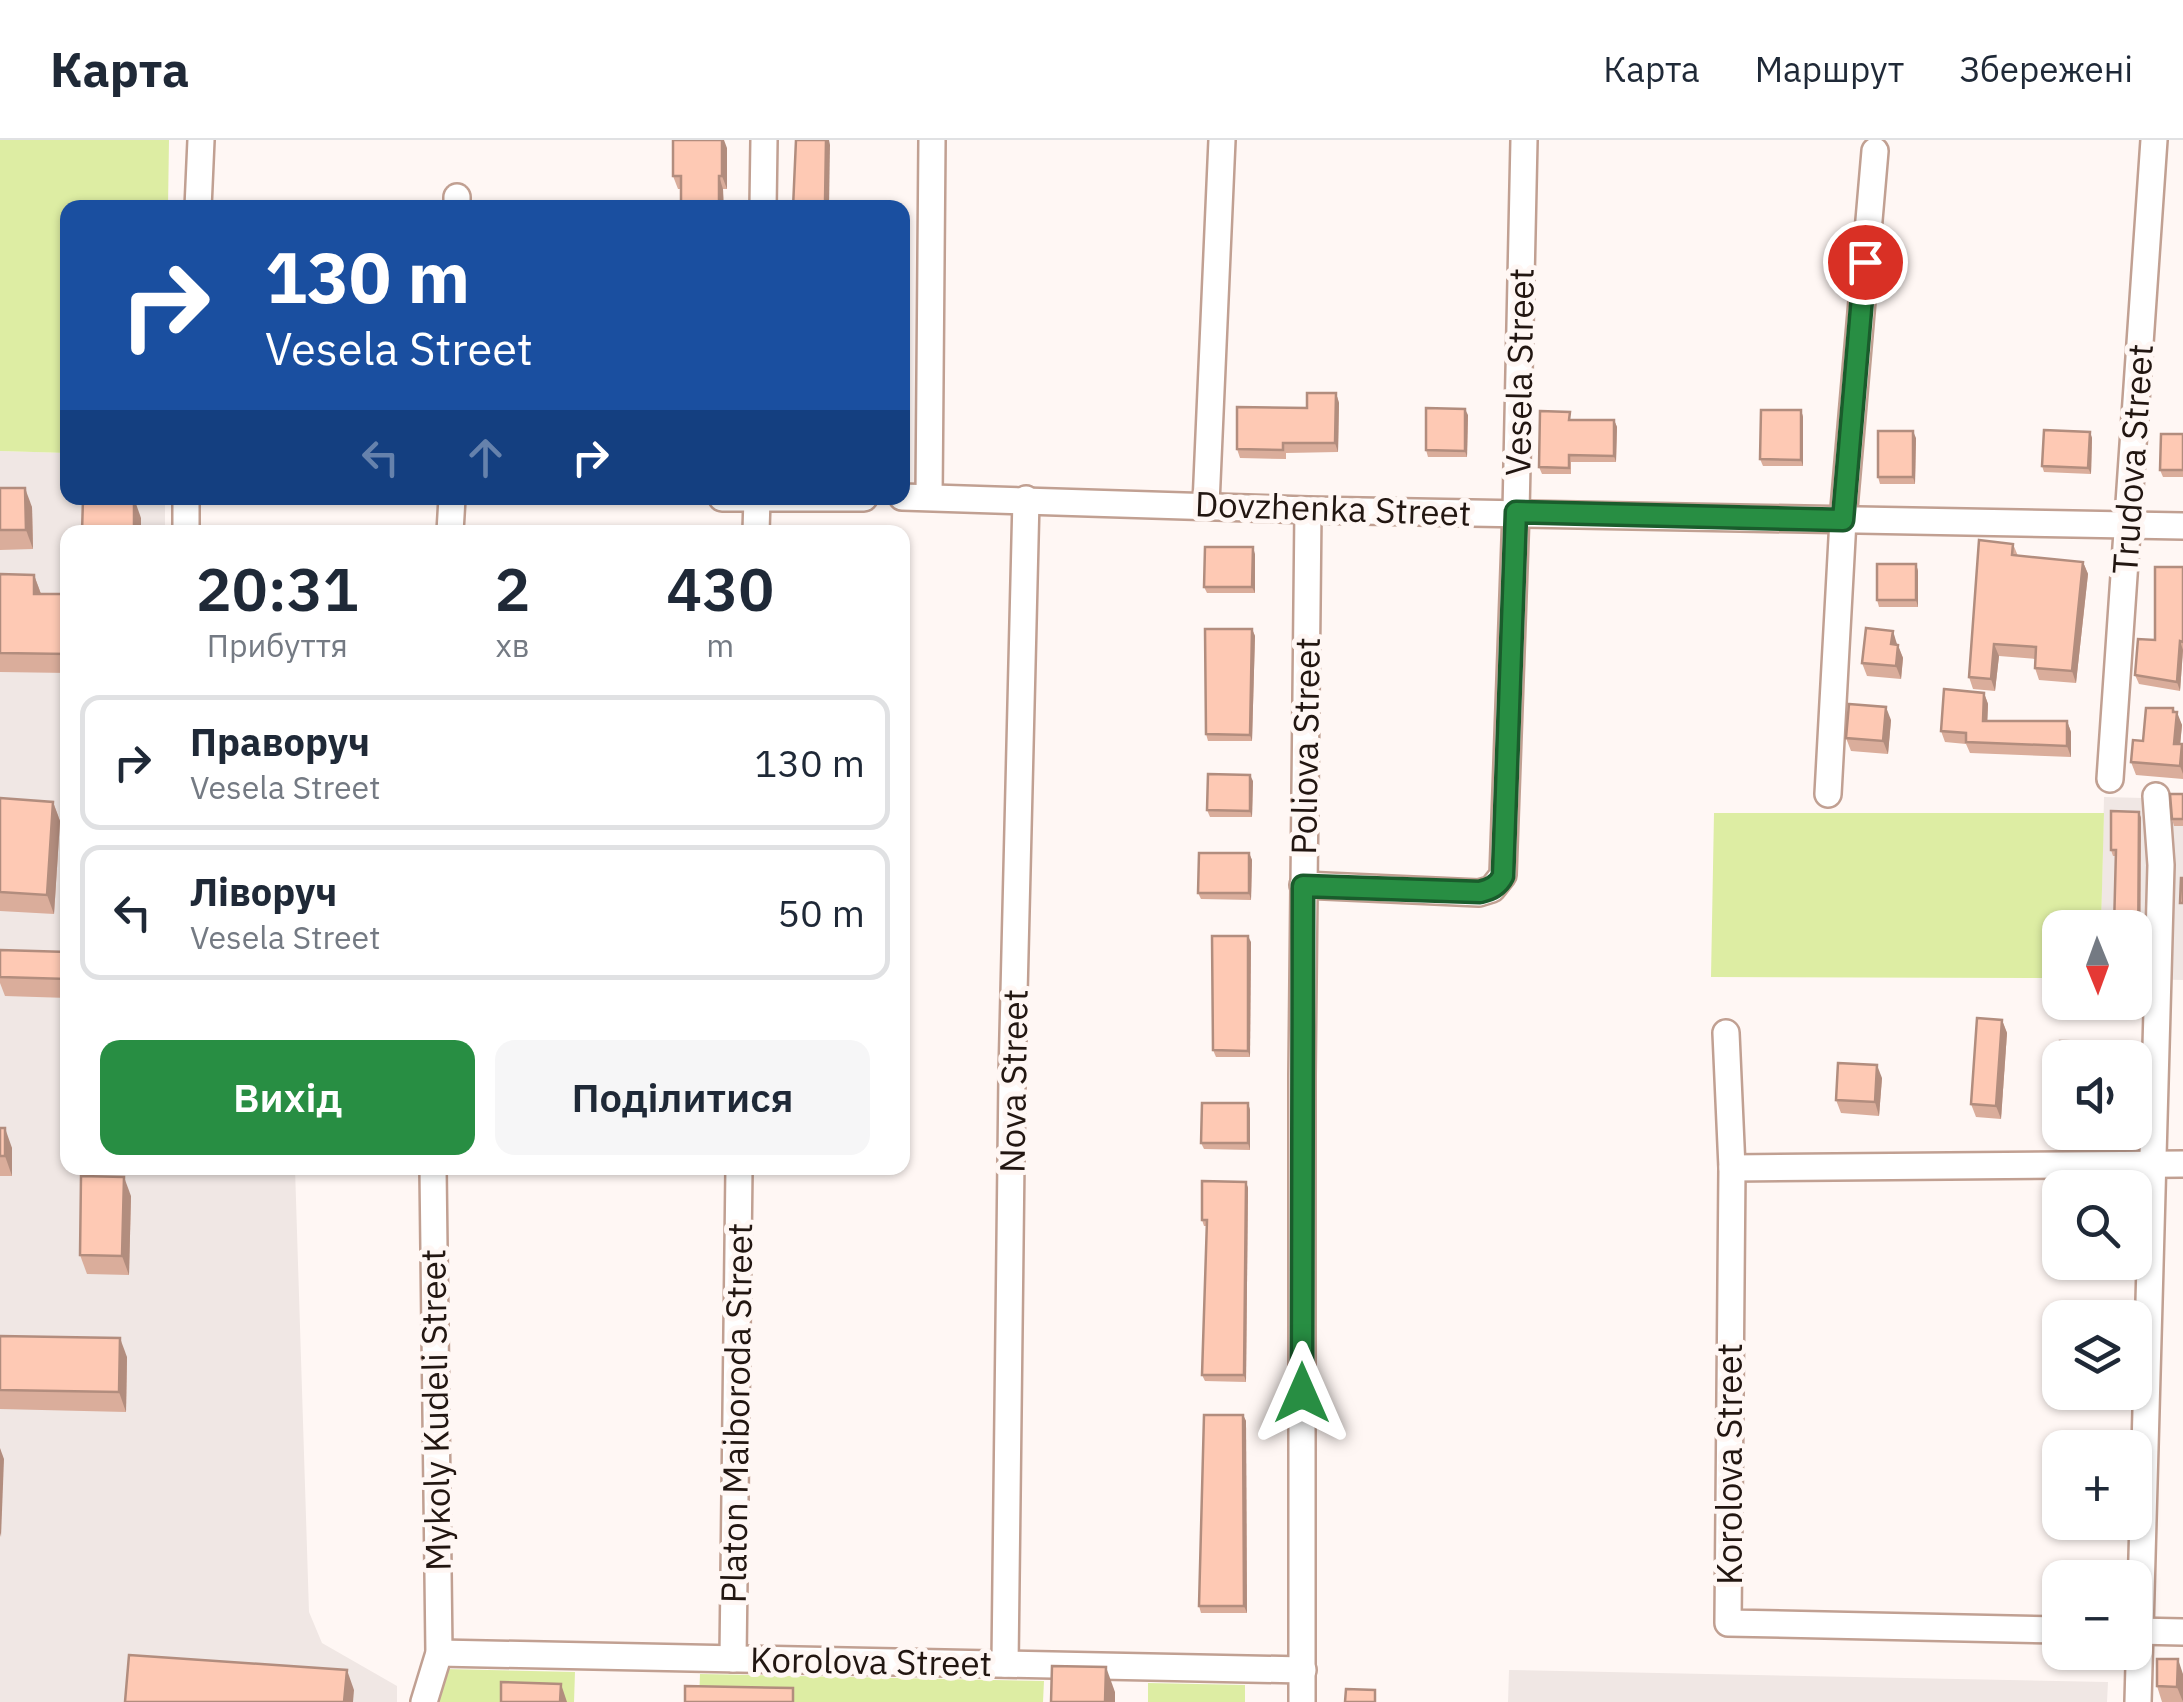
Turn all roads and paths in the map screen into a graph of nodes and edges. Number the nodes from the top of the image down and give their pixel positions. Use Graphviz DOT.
graph roads {
  1 [pos="201,140"];
  2 [pos="764,140"];
  3 [pos="932,140"];
  4 [pos="1222,140"];
  5 [pos="1524,140"];
  6 [pos="2154,140"];
  7 [pos="1874,151"];
  8 [pos="198,200"];
  9 [pos="763,200"];
  10 [pos="910,497"];
  11 [pos="930,497"];
  12 [pos="1026,498"];
  13 [pos="1206,504"];
  14 [pos="1308,510"];
  15 [pos="1516,512"];
  16 [pos="1843,520"];
  17 [pos="2128,524"];
  18 [pos="2183,526"];
  19 [pos="2110,779"];
  20 [pos="1828,794"];
  21 [pos="2156,796"];
  22 [pos="1303,886"];
  23 [pos="1726,1033"];
  24 [pos="2153,1163"];
  25 [pos="2183,1164"];
  26 [pos="1732,1168"];
  27 [pos="433,1175"];
  28 [pos="739,1175"];
  29 [pos="2139,1560"];
  30 [pos="2042,1630"];
  31 [pos="2152,1631"];
  32 [pos="2183,1632"];
  33 [pos="438,1653"];
  34 [pos="734,1659"];
  35 [pos="1004,1664"];
  36 [pos="1303,1670"];
  37 [pos="2138,1670"];
  38 [pos="424,1702"];
  39 [pos="1302,1702"];
  40 [pos="2138,1702"];
  1 -- 8 [label="street"];
  2 -- 9 [label="street"];
  3 -- 11 [label="street"];
  4 -- 13 [label="street"];
  5 -- 15 [label="street, Vesela Street"];
  6 -- 17 [label="street, Trudova Street"];
  7 -- 16 [label="street"];
  10 -- 11 [label="street, Dovzhenka Street"];
  11 -- 12 [label="street, Dovzhenka Street"];
  12 -- 13 [label="street, Dovzhenka Street"];
  12 -- 35 [label="street, Nova Street"];
  13 -- 14 [label="street, Dovzhenka Street"];
  14 -- 15 [label="street, Dovzhenka Street"];
  14 -- 22 [label="street, Poliova Street"];
  15 -- 16 [label="street, Dovzhenka Street"];
  15 -- 22 [label="street, Vesela Street"];
  16 -- 17 [label="street, Dovzhenka Street"];
  16 -- 20 [label="street"];
  17 -- 18 [label="street, Dovzhenka Street"];
  17 -- 19 [label="street, Trudova Street"];
  21 -- 24 [label="street"];
  22 -- 36 [label="street, Poliova Street"];
  23 -- 26 [label="street, Korolova Street"];
  24 -- 25 [label="street"];
  24 -- 26 [label="street"];
  24 -- 29 [label="street"];
  26 -- 30 [label="street, Korolova Street"];
  27 -- 33 [label="street, Mykoly Kudeli Street"];
  28 -- 34 [label="street, Platon Maiboroda Street"];
  31 -- 32 [label="street"];
  33 -- 34 [label="street, Korolova Street"];
  33 -- 38 [label="street, Mykoly Kudeli Street"];
  34 -- 35 [label="street, Korolova Street"];
  35 -- 36 [label="street, Korolova Street"];
  36 -- 39 [label="street, Poliova Street"];
  37 -- 40 [label="street"];
}
